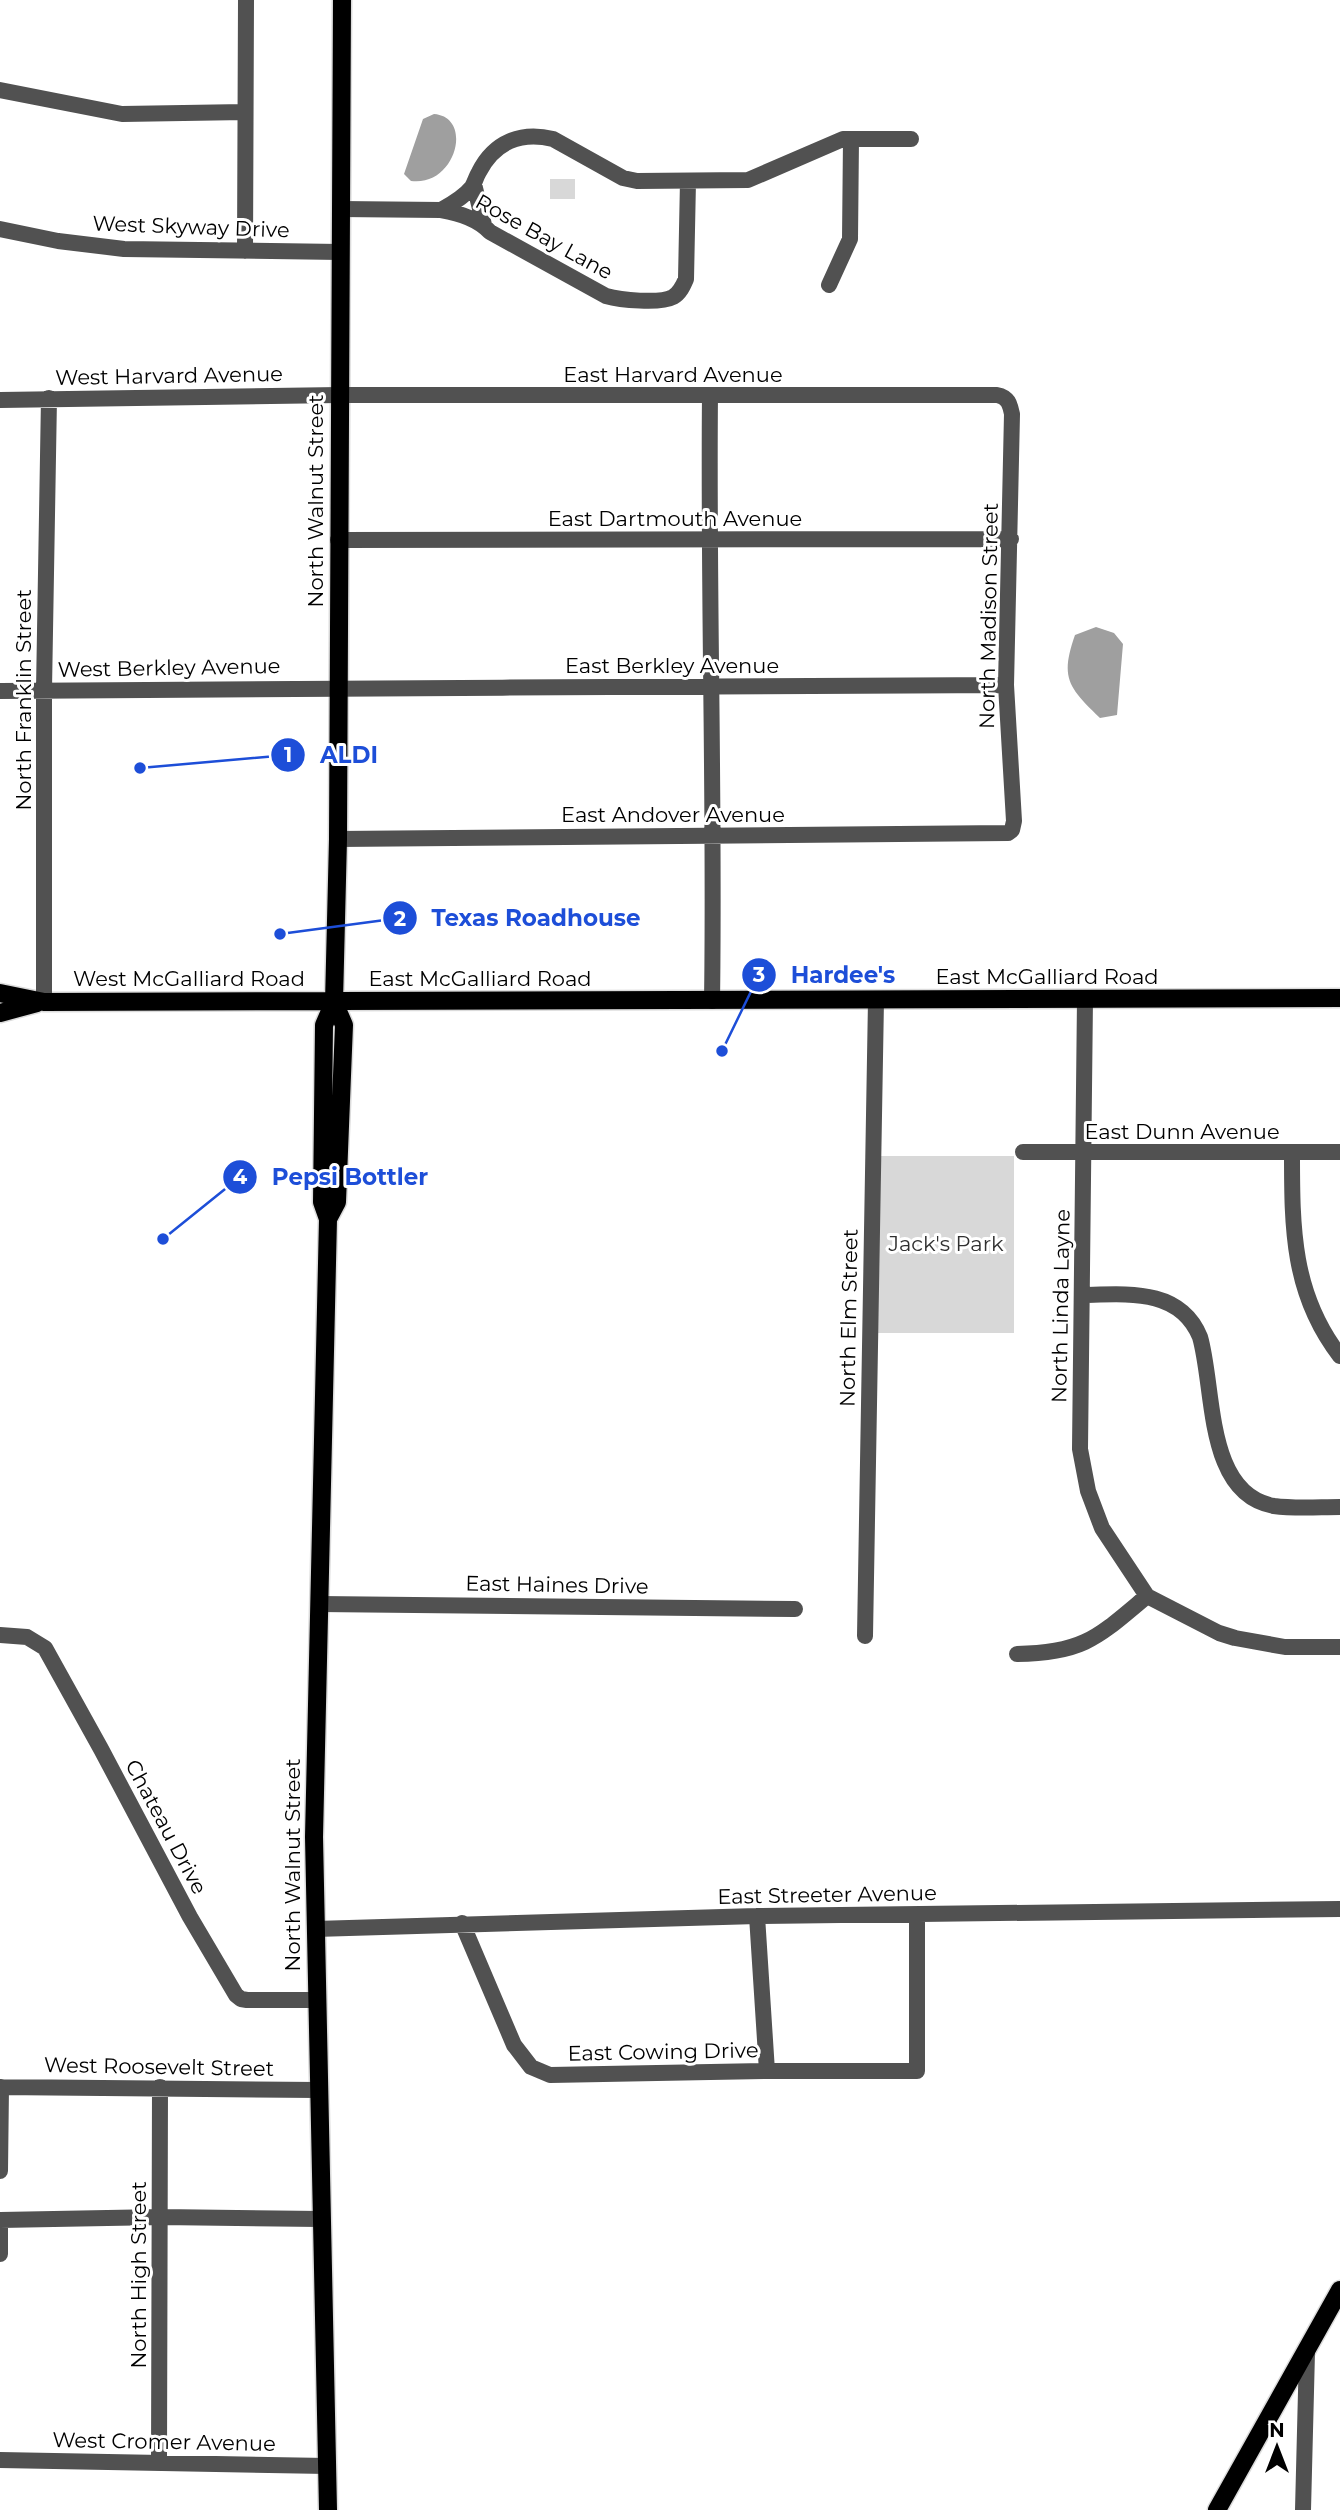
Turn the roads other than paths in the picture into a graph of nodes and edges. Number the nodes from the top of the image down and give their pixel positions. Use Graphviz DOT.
graph roads {
  1 [pos="246,0"];
  2 [pos="342,0"];
  3 [pos="0,90"];
  4 [pos="245,112"];
  5 [pos="911,138"];
  6 [pos="851,139"];
  7 [pos="688,181"];
  8 [pos="474,184"];
  9 [pos="340,209"];
  10 [pos="441,210"];
  11 [pos="484,225"];
  12 [pos="0,229"];
  13 [pos="245,251"];
  14 [pos="340,252"];
  15 [pos="829,285"];
  16 [pos="339,395"];
  17 [pos="710,395"];
  18 [pos="48,398"];
  19 [pos="1007,399"];
  20 [pos="0,400"];
  21 [pos="1011,539"];
  22 [pos="338,540"];
  23 [pos="708,540"];
  24 [pos="1006,685"];
  25 [pos="338,687"];
  26 [pos="709,688"];
  27 [pos="44,690"];
  28 [pos="0,691"];
  29 [pos="1008,833"];
  30 [pos="713,835"];
  31 [pos="338,839"];
  32 [pos="0,993"];
  33 [pos="1340,998"];
  34 [pos="1085,999"];
  35 [pos="876,1000"];
  36 [pos="712,1001"];
  37 [pos="44,1002"];
  38 [pos="334,1002"];
  39 [pos="0,1013"];
  40 [pos="1023,1152"];
  41 [pos="1340,1152"];
  42 [pos="1085,1153"];
  43 [pos="1292,1153"];
  44 [pos="1083,1295"];
  45 [pos="1340,1356"];
  46 [pos="1340,1507"];
  47 [pos="1147,1596"];
  48 [pos="319,1604"];
  49 [pos="795,1609"];
  50 [pos="0,1635"];
  51 [pos="865,1636"];
  52 [pos="1340,1647"];
  53 [pos="1017,1654"];
  54 [pos="1340,1909"];
  55 [pos="918,1915"];
  56 [pos="757,1916"];
  57 [pos="462,1923"];
  58 [pos="315,1929"];
  59 [pos="317,2000"];
  60 [pos="767,2071"];
  61 [pos="0,2087"];
  62 [pos="160,2087"];
  63 [pos="318,2090"];
  64 [pos="0,2171"];
  65 [pos="161,2217"];
  66 [pos="320,2219"];
  67 [pos="0,2220"];
  68 [pos="0,2227"];
  69 [pos="0,2254"];
  70 [pos="1340,2290"];
  71 [pos="1307,2352"];
  72 [pos="0,2460"];
  73 [pos="159,2463"];
  74 [pos="327,2466"];
  75 [pos="328,2510"];
  76 [pos="1217,2510"];
  77 [pos="1303,2510"];
  1 -- 4 [label="street"];
  2 -- 9 [label="main road, North Walnut Street"];
  3 -- 4 [label="street"];
  4 -- 13 [label="street"];
  5 -- 6 [label="street"];
  6 -- 7 [label="street"];
  6 -- 15 [label="street"];
  7 -- 8 [label="street"];
  7 -- 11 [label="street, Rose Bay Lane"];
  8 -- 10 [label="street"];
  8 -- 11 [label="street"];
  9 -- 10 [label="street, Rose Bay Lane"];
  9 -- 14 [label="main road, North Walnut Street"];
  10 -- 11 [label="street, Rose Bay Lane"];
  12 -- 13 [label="street, West Skyway Drive"];
  13 -- 14 [label="street, West Skyway Drive"];
  14 -- 16 [label="main road, North Walnut Street"];
  16 -- 17 [label="street, East Harvard Avenue"];
  16 -- 18 [label="street, West Harvard Avenue"];
  16 -- 22 [label="main road, North Walnut Street"];
  17 -- 19 [label="street, East Harvard Avenue"];
  17 -- 23 [label="street"];
  18 -- 20 [label="street, West Harvard Avenue"];
  18 -- 27 [label="street, North Franklin Street"];
  19 -- 21 [label="street, North Madison Street"];
  21 -- 23 [label="street, East Dartmouth Avenue"];
  21 -- 24 [label="street, North Madison Street"];
  22 -- 23 [label="street, East Dartmouth Avenue"];
  22 -- 25 [label="main road, North Walnut Street"];
  23 -- 26 [label="street"];
  24 -- 26 [label="street, East Berkley Avenue"];
  24 -- 29 [label="street, North Madison Street"];
  25 -- 26 [label="street, East Berkley Avenue"];
  25 -- 27 [label="street, West Berkley Avenue"];
  25 -- 31 [label="main road, North Walnut Street"];
  26 -- 30 [label="street"];
  27 -- 28 [label="street, West Berkley Avenue"];
  27 -- 37 [label="street, North Franklin Street"];
  29 -- 30 [label="street, East Andover Avenue"];
  30 -- 31 [label="street, East Andover Avenue"];
  30 -- 36 [label="street"];
  31 -- 38 [label="main road, North Walnut Street"];
  32 -- 37 [label="main road, West McGalliard Road"];
  33 -- 34 [label="main road, East McGalliard Road"];
  34 -- 35 [label="main road, East McGalliard Road"];
  34 -- 42 [label="street, North Linda Layne"];
  35 -- 36 [label="main road, East McGalliard Road"];
  35 -- 51 [label="street, North Elm Street"];
  36 -- 38 [label="main road, East McGalliard Road"];
  37 -- 38 [label="main road, West McGalliard Road"];
  37 -- 39 [label="main road, West McGalliard Road"];
  38 -- 48 [label="main road, North Walnut Street"];
  40 -- 42 [label="street, East Dunn Avenue"];
  41 -- 43 [label="street, East Dunn Avenue"];
  42 -- 43 [label="street, East Dunn Avenue"];
  42 -- 44 [label="street, North Linda Layne"];
  43 -- 45 [label="street"];
  44 -- 46 [label="street"];
  44 -- 47 [label="street, North Linda Layne"];
  47 -- 52 [label="street"];
  47 -- 53 [label="street"];
  48 -- 49 [label="street, East Haines Drive"];
  48 -- 58 [label="main road, North Walnut Street"];
  50 -- 59 [label="street, Chateau Drive"];
  54 -- 55 [label="street, East Streeter Avenue"];
  55 -- 56 [label="street, East Streeter Avenue"];
  55 -- 60 [label="street, East Cowing Drive"];
  56 -- 57 [label="street, East Streeter Avenue"];
  56 -- 60 [label="street"];
  57 -- 58 [label="street, East Streeter Avenue"];
  57 -- 60 [label="street, East Cowing Drive"];
  58 -- 59 [label="main road, North Walnut Street"];
  59 -- 63 [label="main road, North Walnut Street"];
  61 -- 62 [label="street, West Roosevelt Street"];
  61 -- 64 [label="street"];
  62 -- 63 [label="street, West Roosevelt Street"];
  62 -- 65 [label="street, North High Street"];
  63 -- 66 [label="main road, North Walnut Street"];
  65 -- 66 [label="street"];
  65 -- 67 [label="street"];
  65 -- 73 [label="street, North High Street"];
  66 -- 74 [label="main road, North Walnut Street"];
  68 -- 69 [label="street"];
  70 -- 71 [label="main road"];
  71 -- 76 [label="main road"];
  71 -- 77 [label="street"];
  72 -- 73 [label="street, West Cromer Avenue"];
  73 -- 74 [label="street, West Cromer Avenue"];
  74 -- 75 [label="main road, North Walnut Street"];
}
